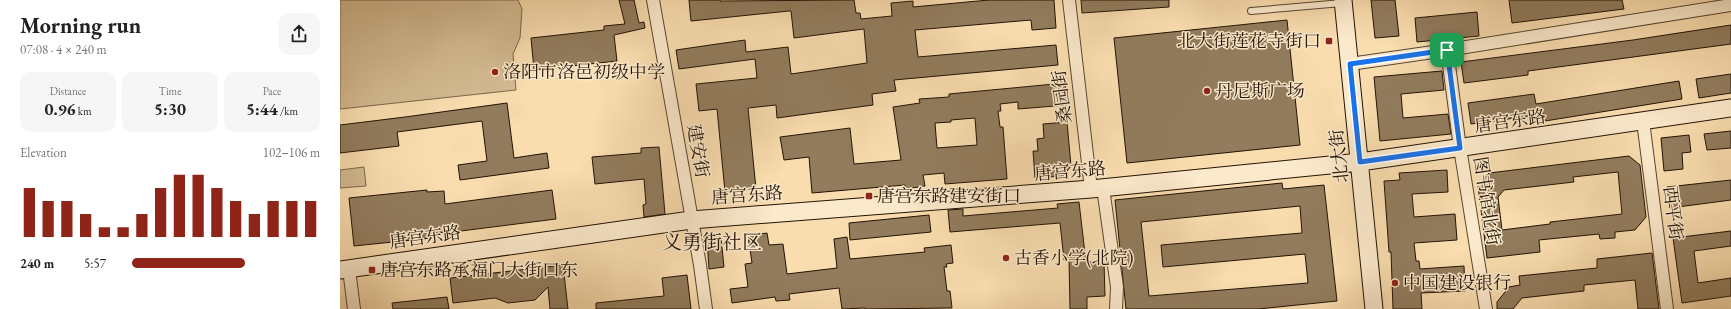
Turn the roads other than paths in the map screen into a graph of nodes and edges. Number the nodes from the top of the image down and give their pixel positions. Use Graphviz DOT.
graph roads {
  1 [pos="653,0"];
  2 [pos="1069,0"];
  3 [pos="1339,1"];
  4 [pos="1731,5"];
  5 [pos="1251,11"];
  6 [pos="1447,50"];
  7 [pos="1350,64"];
  8 [pos="1731,108"];
  9 [pos="1643,121"];
  10 [pos="1460,148"];
  11 [pos="1355,163"];
  12 [pos="1097,189"];
  13 [pos="691,220"];
  14 [pos="344,269"];
  15 [pos="354,309"];
  16 [pos="706,309"];
  17 [pos="1116,309"];
  18 [pos="1364,309"];
  19 [pos="1374,309"];
  20 [pos="1486,309"];
  21 [pos="1667,309"];
  1 -- 13 [label="street, 建安街"];
  2 -- 12 [label="street, 桑园街"];
  3 -- 5 [label="lane"];
  3 -- 7 [label="street, 北大街"];
  3 -- 11 [label="street, 北大街"];
  4 -- 6 [label="street"];
  6 -- 7 [label="street"];
  6 -- 10 [label="street, 图书馆北街"];
  7 -- 11 [label="street, 北大街"];
  8 -- 9 [label="street, 唐宫东路"];
  9 -- 10 [label="street, 唐宫东路"];
  9 -- 21 [label="street, 西平街"];
  10 -- 11 [label="street, 唐宫东路"];
  10 -- 20 [label="street, 图书馆北街"];
  11 -- 12 [label="street, 唐宫东路"];
  11 -- 18 [label="street, 北大街"];
  11 -- 19 [label="street, 北大街"];
  12 -- 13 [label="street, 唐宫东路"];
  12 -- 17 [label="street, 桑园街"];
  13 -- 14 [label="street, 唐宫东路"];
  13 -- 16 [label="street, 建安街"];
  14 -- 15 [label="street"];
}
